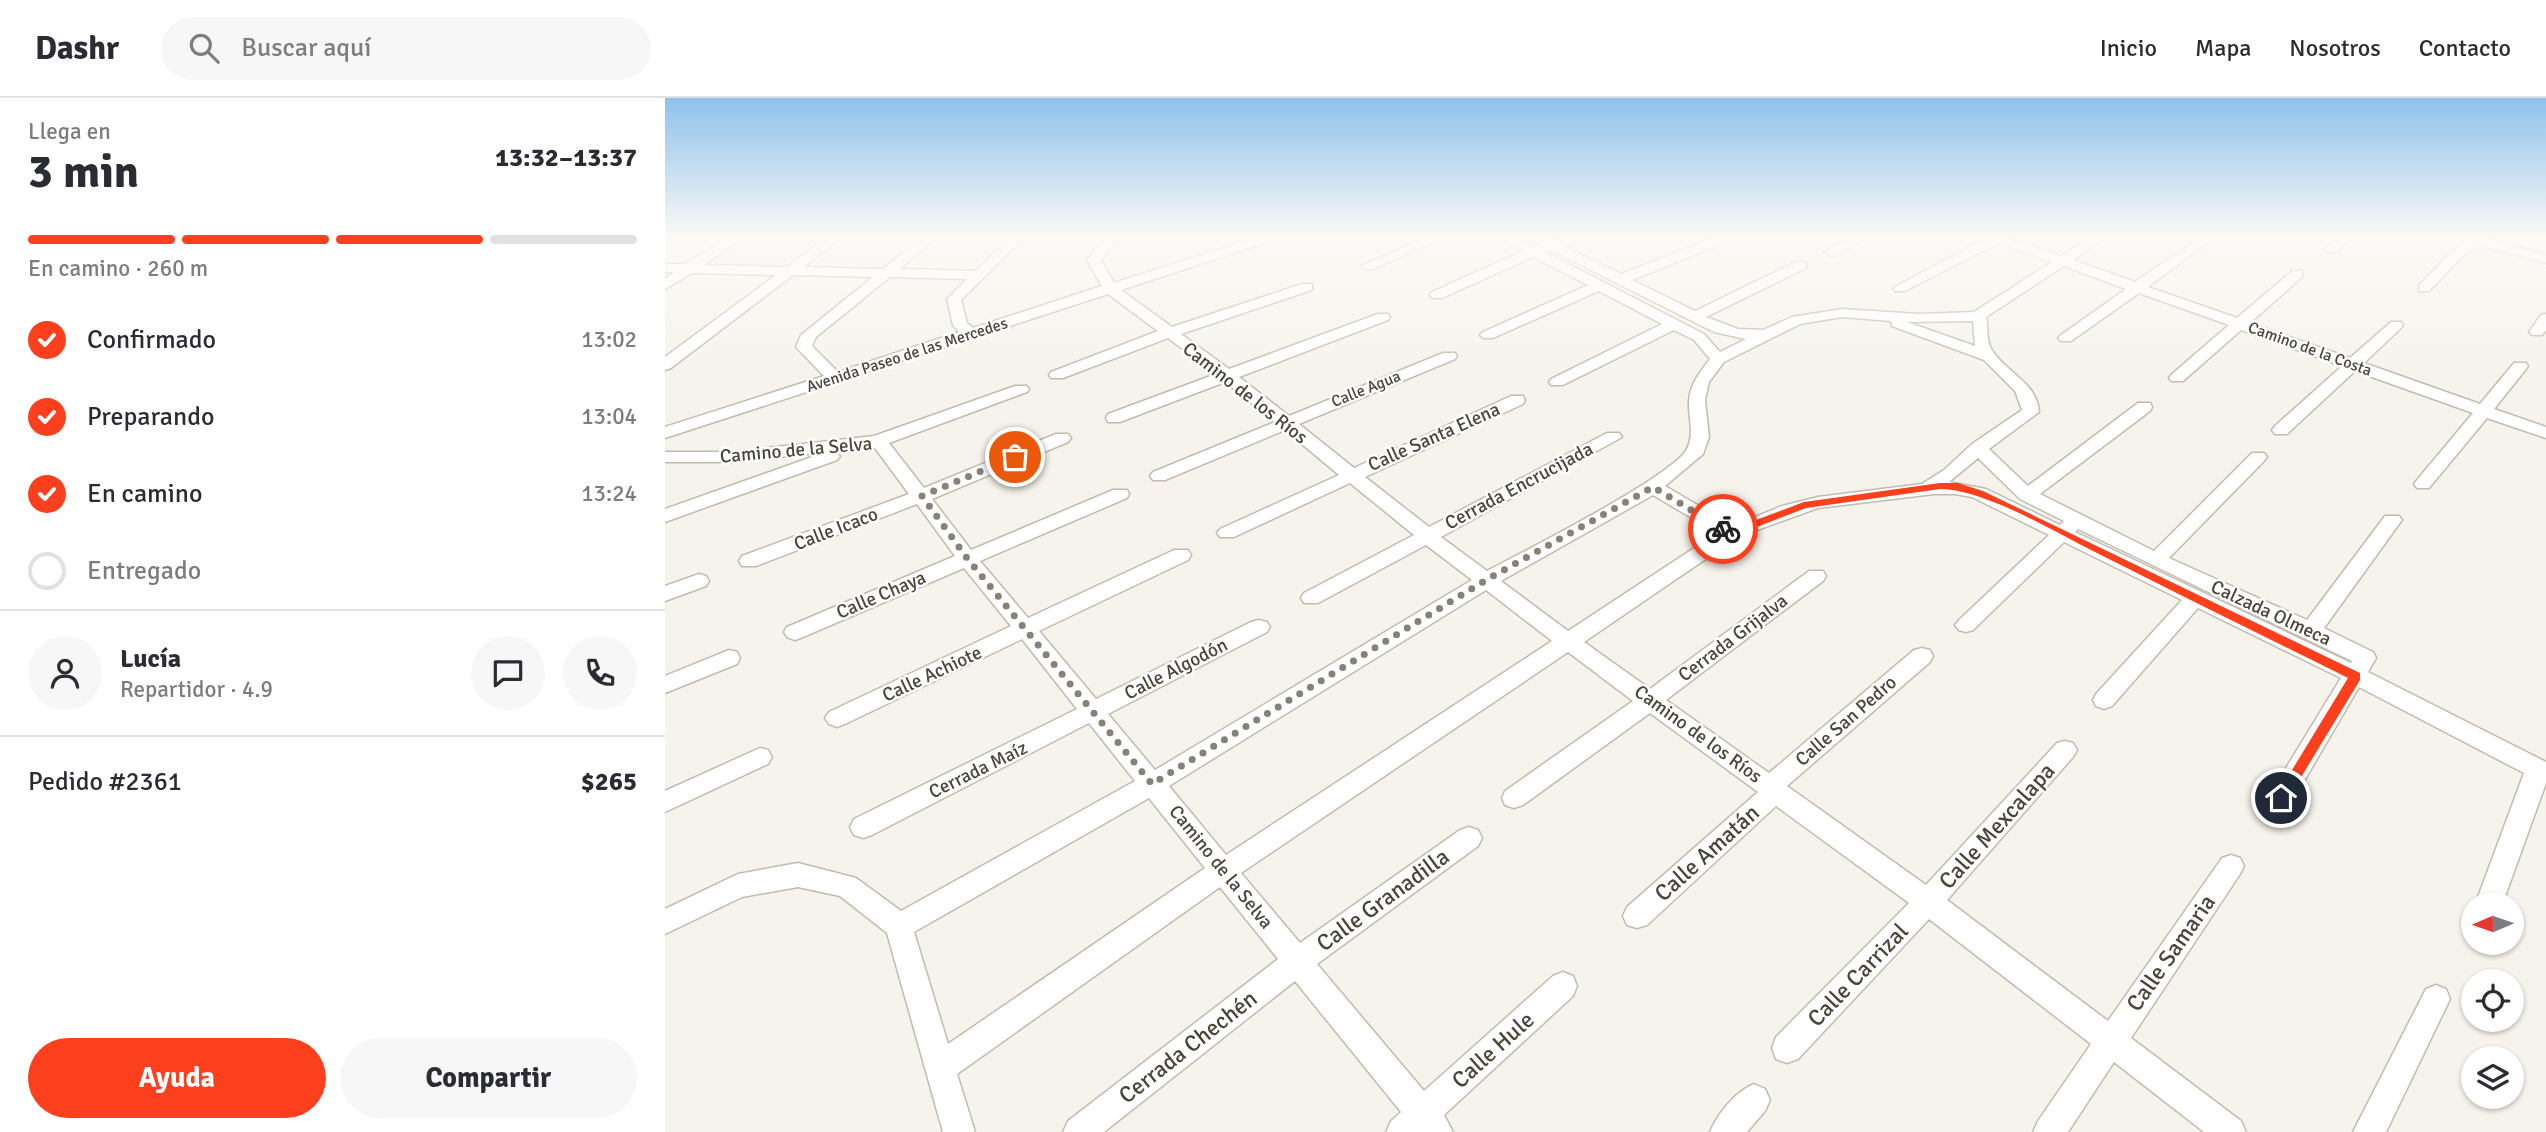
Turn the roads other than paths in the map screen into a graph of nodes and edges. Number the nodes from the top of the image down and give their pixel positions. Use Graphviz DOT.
graph roads {
  1 [pos="770,285"];
  2 [pos="873,285"];
  3 [pos="969,285"];
  4 [pos="1108,285"];
  5 [pos="1456,285"];
  6 [pos="1634,285"];
  7 [pos="1759,285"];
  8 [pos="1905,285"];
  9 [pos="2025,285"];
  10 [pos="2128,285"];
  11 [pos="2140,285"];
  12 [pos="2285,285"];
  13 [pos="2426,285"];
  14 [pos="1599,286"];
  15 [pos="1307,287"];
  16 [pos="1900,288"];
  17 [pos="2136,288"];
  18 [pos="2424,288"];
  19 [pos="1437,295"];
  20 [pos="1875,314"];
  21 [pos="1696,316"];
  22 [pos="1977,316"];
  23 [pos="1383,317"];
  24 [pos="2546,318"];
  25 [pos="1674,324"];
  26 [pos="2242,324"];
  27 [pos="2396,325"];
  28 [pos="965,329"];
  29 [pos="2536,332"];
  30 [pos="1168,333"];
  31 [pos="1764,334"];
  32 [pos="1488,335"];
  33 [pos="2066,338"];
  34 [pos="1449,356"];
  35 [pos="1989,357"];
  36 [pos="1718,359"];
  37 [pos="2350,364"];
  38 [pos="665,365"];
  39 [pos="2520,366"];
  40 [pos="831,374"];
  41 [pos="1057,375"];
  42 [pos="1228,376"];
  43 [pos="2177,378"];
  44 [pos="1557,382"];
  45 [pos="1021,389"];
  46 [pos="1517,400"];
  47 [pos="2144,407"];
  48 [pos="2481,410"];
  49 [pos="1114,418"];
  50 [pos="665,423"];
  51 [pos="1284,423"];
  52 [pos="2281,430"];
  53 [pos="665,433"];
  54 [pos="2546,433"];
  55 [pos="1613,437"];
  56 [pos="1062,438"];
  57 [pos="879,441"];
  58 [pos="1978,448"];
  59 [pos="665,457"];
  60 [pos="2258,457"];
  61 [pos="1351,474"];
  62 [pos="1159,476"];
  63 [pos="2423,484"];
  64 [pos="1653,487"];
  65 [pos="1929,487"];
  66 [pos="1120,494"];
  67 [pos="2027,495"];
  68 [pos="922,496"];
  69 [pos="665,516"];
  70 [pos="2392,520"];
  71 [pos="2070,526"];
  72 [pos="1227,533"];
  73 [pos="1731,533"];
  74 [pos="1426,535"];
  75 [pos="1181,555"];
  76 [pos="967,558"];
  77 [pos="2156,560"];
  78 [pos="749,561"];
  79 [pos="1815,576"];
  80 [pos="1486,580"];
  81 [pos="699,581"];
  82 [pos="665,594"];
  83 [pos="1311,598"];
  84 [pos="2195,598"];
  85 [pos="1966,625"];
  86 [pos="1259,627"];
  87 [pos="2311,629"];
  88 [pos="1026,630"];
  89 [pos="795,632"];
  90 [pos="1569,642"];
  91 [pos="1922,656"];
  92 [pos="729,658"];
  93 [pos="2355,677"];
  94 [pos="665,685"];
  95 [pos="1651,700"];
  96 [pos="2104,700"];
  97 [pos="1093,712"];
  98 [pos="838,718"];
  99 [pos="2066,750"];
  100 [pos="760,757"];
  101 [pos="2542,771"];
  102 [pos="1152,784"];
  103 [pos="1774,788"];
  104 [pos="1514,798"];
  105 [pos="2281,798"];
  106 [pos="665,802"];
  107 [pos="863,827"];
  108 [pos="1468,838"];
  109 [pos="2231,866"];
  110 [pos="1224,870"];
  111 [pos="2494,892"];
  112 [pos="1928,902"];
  113 [pos="1637,916"];
  114 [pos="665,922"];
  115 [pos="899,926"];
  116 [pos="1297,962"];
  117 [pos="1563,986"];
  118 [pos="2436,999"];
  119 [pos="2111,1040"];
  120 [pos="1787,1048"];
  121 [pos="941,1067"];
  122 [pos="1753,1100"];
  123 [pos="1420,1126"];
  124 [pos="959,1132"];
  125 [pos="1079,1132"];
  126 [pos="1726,1132"];
  127 [pos="2049,1132"];
  128 [pos="2230,1132"];
  129 [pos="2369,1132"];
  1 -- 38 [label="street"];
  2 -- 40 [label="street"];
  3 -- 28 [label="street"];
  4 -- 28 [label="street, Avenida Paseo de las Mercedes"];
  4 -- 30 [label="street, Camino de los Ríos"];
  5 -- 19 [label="street"];
  6 -- 21 [label="street"];
  7 -- 21 [label="street"];
  8 -- 16 [label="street"];
  9 -- 22 [label="street"];
  10 -- 17 [label="street, Camino de la Costa"];
  11 -- 17 [label="street"];
  12 -- 26 [label="street"];
  13 -- 18 [label="street"];
  14 -- 25 [label="street"];
  14 -- 32 [label="street"];
  15 -- 30 [label="street"];
  17 -- 26 [label="street, Camino de la Costa"];
  17 -- 33 [label="street"];
  20 -- 22 [label="street"];
  20 -- 31 [label="street"];
  20 -- 35 [label="street"];
  21 -- 31 [label="street"];
  22 -- 35 [label="street"];
  23 -- 42 [label="street"];
  24 -- 29 [label="street"];
  25 -- 36 [label="street"];
  25 -- 44 [label="street"];
  26 -- 37 [label="street, Camino de la Costa"];
  26 -- 43 [label="street"];
  27 -- 37 [label="street"];
  28 -- 40 [label="street, Avenida Paseo de las Mercedes"];
  30 -- 41 [label="street"];
  30 -- 42 [label="street, Camino de los Ríos"];
  31 -- 36 [label="street"];
  34 -- 51 [label="street, Calle Agua"];
  35 -- 58 [label="street"];
  36 -- 64 [label="street"];
  37 -- 48 [label="street, Camino de la Costa"];
  37 -- 52 [label="street"];
  39 -- 48 [label="street"];
  40 -- 50 [label="street, Avenida Paseo de las Mercedes"];
  40 -- 53 [label="street, Avenida Paseo de las Mercedes"];
  42 -- 49 [label="street"];
  42 -- 51 [label="street, Camino de los Ríos"];
  45 -- 57 [label="street"];
  46 -- 61 [label="street, Calle Santa Elena"];
  47 -- 67 [label="street"];
  48 -- 54 [label="street, Camino de la Costa"];
  48 -- 63 [label="street"];
  51 -- 61 [label="street, Camino de los Ríos"];
  51 -- 62 [label="street, Calle Agua"];
  55 -- 74 [label="street, Cerrada Encrucijada"];
  56 -- 68 [label="street, Calle Icaco"];
  57 -- 59 [label="street, Camino de la Selva"];
  57 -- 68 [label="street, Camino de la Selva"];
  57 -- 69 [label="street"];
  58 -- 65 [label="street"];
  58 -- 67 [label="street, Calzada Olmeca"];
  60 -- 77 [label="street"];
  61 -- 72 [label="street, Calle Santa Elena"];
  61 -- 74 [label="street, Camino de los Ríos"];
  64 -- 73 [label="street"];
  64 -- 80 [label="street"];
  65 -- 71 [label="street"];
  65 -- 73 [label="street"];
  66 -- 76 [label="street, Calle Chaya"];
  67 -- 71 [label="street, Calzada Olmeca"];
  68 -- 76 [label="street, Camino de la Selva"];
  68 -- 78 [label="street, Calle Icaco"];
  70 -- 87 [label="street"];
  71 -- 77 [label="street, Calzada Olmeca"];
  71 -- 84 [label="street"];
  71 -- 85 [label="street"];
  73 -- 90 [label="street"];
  74 -- 80 [label="street, Camino de los Ríos"];
  74 -- 83 [label="street, Cerrada Encrucijada"];
  75 -- 88 [label="street, Calle Achiote"];
  76 -- 88 [label="street, Camino de la Selva"];
  76 -- 89 [label="street, Calle Chaya"];
  77 -- 87 [label="street, Calzada Olmeca"];
  79 -- 95 [label="street, Cerrada Grijalva"];
  80 -- 90 [label="street, Camino de los Ríos"];
  80 -- 102 [label="street"];
  81 -- 82 [label="street"];
  84 -- 93 [label="street"];
  84 -- 96 [label="street"];
  86 -- 97 [label="street, Calle Algodón"];
  87 -- 93 [label="street, Calzada Olmeca"];
  88 -- 97 [label="street, Camino de la Selva"];
  88 -- 98 [label="street, Calle Achiote"];
  90 -- 95 [label="street, Camino de los Ríos"];
  90 -- 110 [label="street"];
  91 -- 103 [label="street, Calle San Pedro"];
  92 -- 94 [label="street"];
  93 -- 101 [label="street"];
  93 -- 105 [label="street"];
  95 -- 103 [label="street, Camino de los Ríos"];
  95 -- 104 [label="street, Cerrada Grijalva"];
  97 -- 102 [label="street, Camino de la Selva"];
  97 -- 107 [label="street, Cerrada Maíz"];
  99 -- 112 [label="street, Calle Mexcalapa"];
  100 -- 106 [label="street"];
  101 -- 111 [label="street"];
  102 -- 110 [label="street, Camino de la Selva"];
  102 -- 115 [label="street"];
  103 -- 112 [label="street, Camino de los Ríos"];
  103 -- 113 [label="street, Calle Amatán"];
  108 -- 116 [label="street, Calle Granadilla"];
  109 -- 119 [label="street, Calle Samaria"];
  110 -- 116 [label="street, Camino de la Selva"];
  110 -- 121 [label="street"];
  112 -- 119 [label="street, Camino de los Ríos"];
  112 -- 120 [label="street, Calle Carrizal"];
  114 -- 115 [label="street"];
  115 -- 121 [label="street"];
  116 -- 123 [label="street, Camino de la Selva"];
  116 -- 125 [label="street, Cerrada Chechén"];
  117 -- 123 [label="street, Calle Hule"];
  118 -- 129 [label="street"];
  119 -- 127 [label="street, Calle Samaria"];
  119 -- 128 [label="street, Camino de los Ríos"];
  121 -- 124 [label="street"];
  122 -- 126 [label="street"];
}
